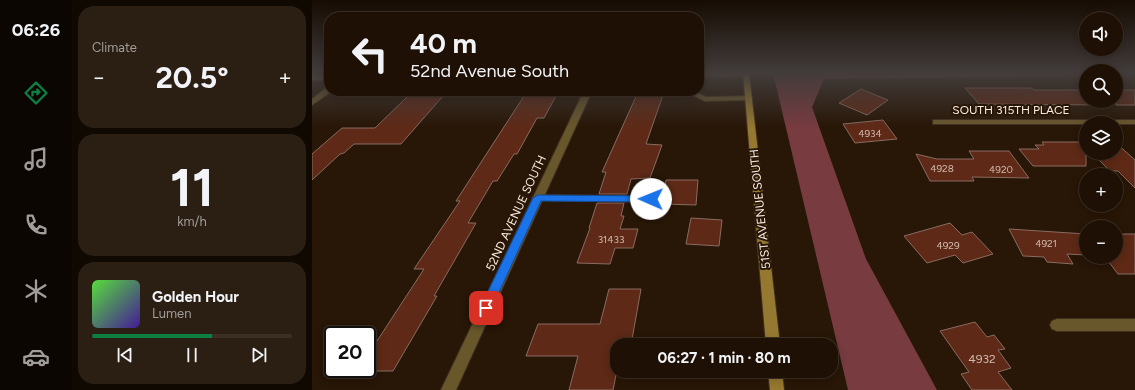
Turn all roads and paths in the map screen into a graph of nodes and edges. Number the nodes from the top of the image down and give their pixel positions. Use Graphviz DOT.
graph roads {
  1 [pos="748,91"];
  2 [pos="324,94"];
  3 [pos="586,96"];
  4 [pos="699,96"];
  5 [pos="749,98"];
  6 [pos="312,103"];
  7 [pos="936,122"];
  8 [pos="1135,122"];
  9 [pos="538,198"];
  10 [pos="651,199"];
  11 [pos="1057,325"];
  12 [pos="1135,325"];
  13 [pos="772,338"];
  14 [pos="776,378"];
  15 [pos="448,390"];
  16 [pos="777,390"];
  1 -- 5 [label="main road, 51ST AVENUE SOUTH"];
  2 -- 6 [label="street"];
  3 -- 9 [label="street, 52ND AVENUE SOUTH"];
  4 -- 5 [label="street"];
  5 -- 13 [label="main road, 51ST AVENUE SOUTH"];
  7 -- 8 [label="street, SOUTH 315TH PLACE"];
  9 -- 10 [label="street"];
  9 -- 15 [label="street, 52ND AVENUE SOUTH"];
  11 -- 12 [label="street"];
  14 -- 16 [label="main road"];
}
